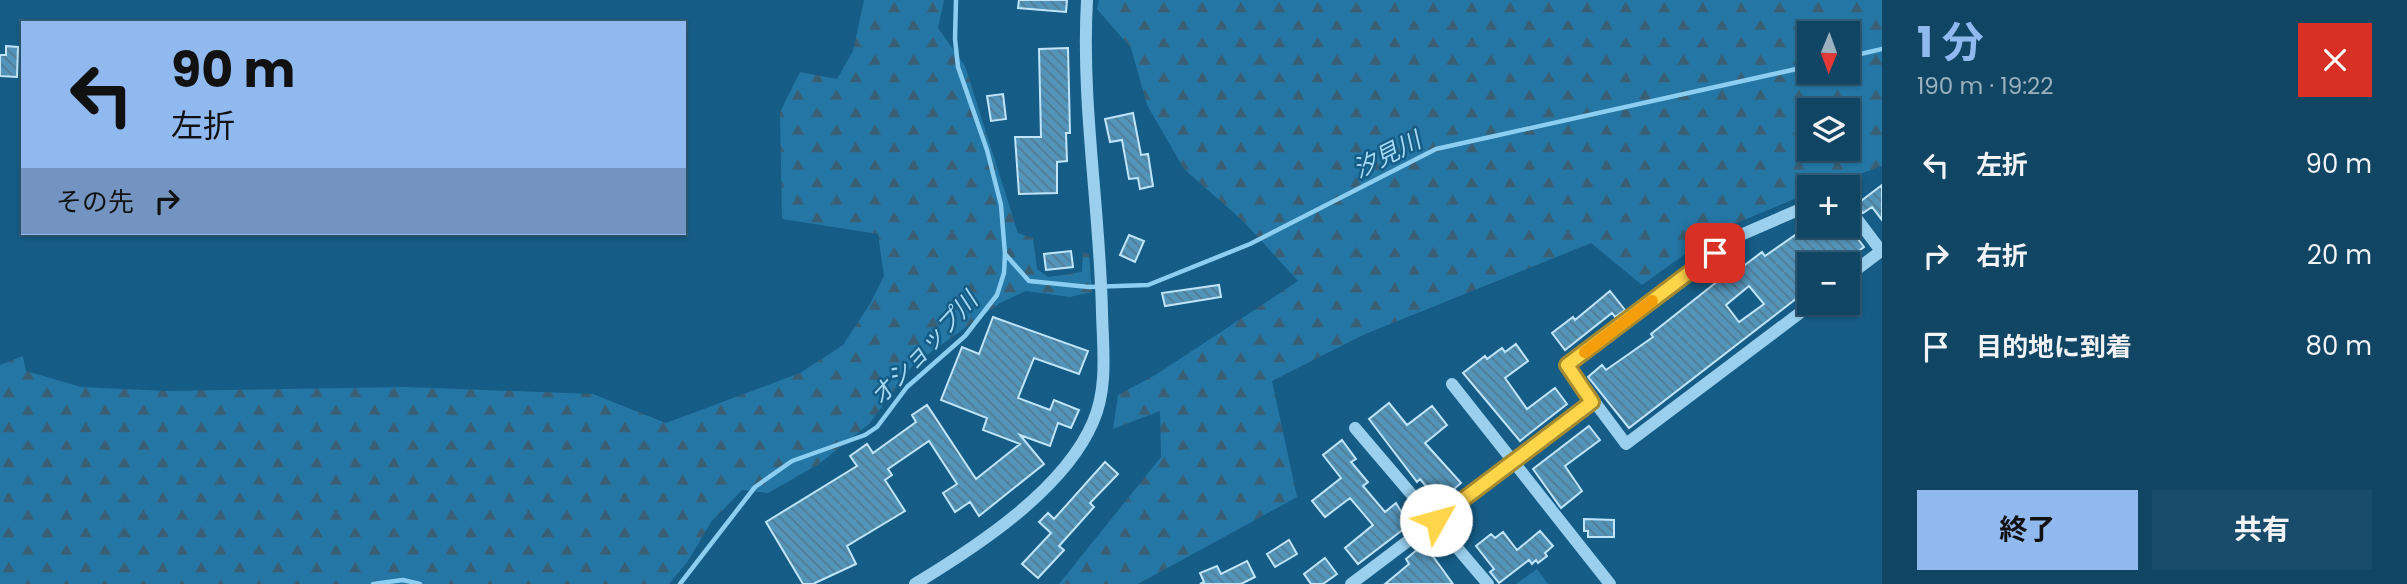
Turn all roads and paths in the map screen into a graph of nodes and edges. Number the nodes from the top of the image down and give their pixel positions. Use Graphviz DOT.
graph roads {
  1 [pos="1087,0"];
  2 [pos="1797,211"];
  3 [pos="1860,223"];
  4 [pos="1860,267"];
  5 [pos="1797,315"];
  6 [pos="1452,384"];
  7 [pos="1592,402"];
  8 [pos="1355,428"];
  9 [pos="1513,460"];
  10 [pos="1436,520"];
  11 [pos="1356,582"];
  12 [pos="915,584"];
  13 [pos="1488,584"];
  14 [pos="1610,584"];
  1 -- 12 [label="street"];
  2 -- 7 [label="street"];
  3 -- 4 [label="street"];
  5 -- 7 [label="street"];
  6 -- 9 [label="street"];
  7 -- 9 [label="street"];
  8 -- 10 [label="street"];
  9 -- 10 [label="street"];
  9 -- 14 [label="street"];
  10 -- 11 [label="street"];
  10 -- 13 [label="street"];
}
